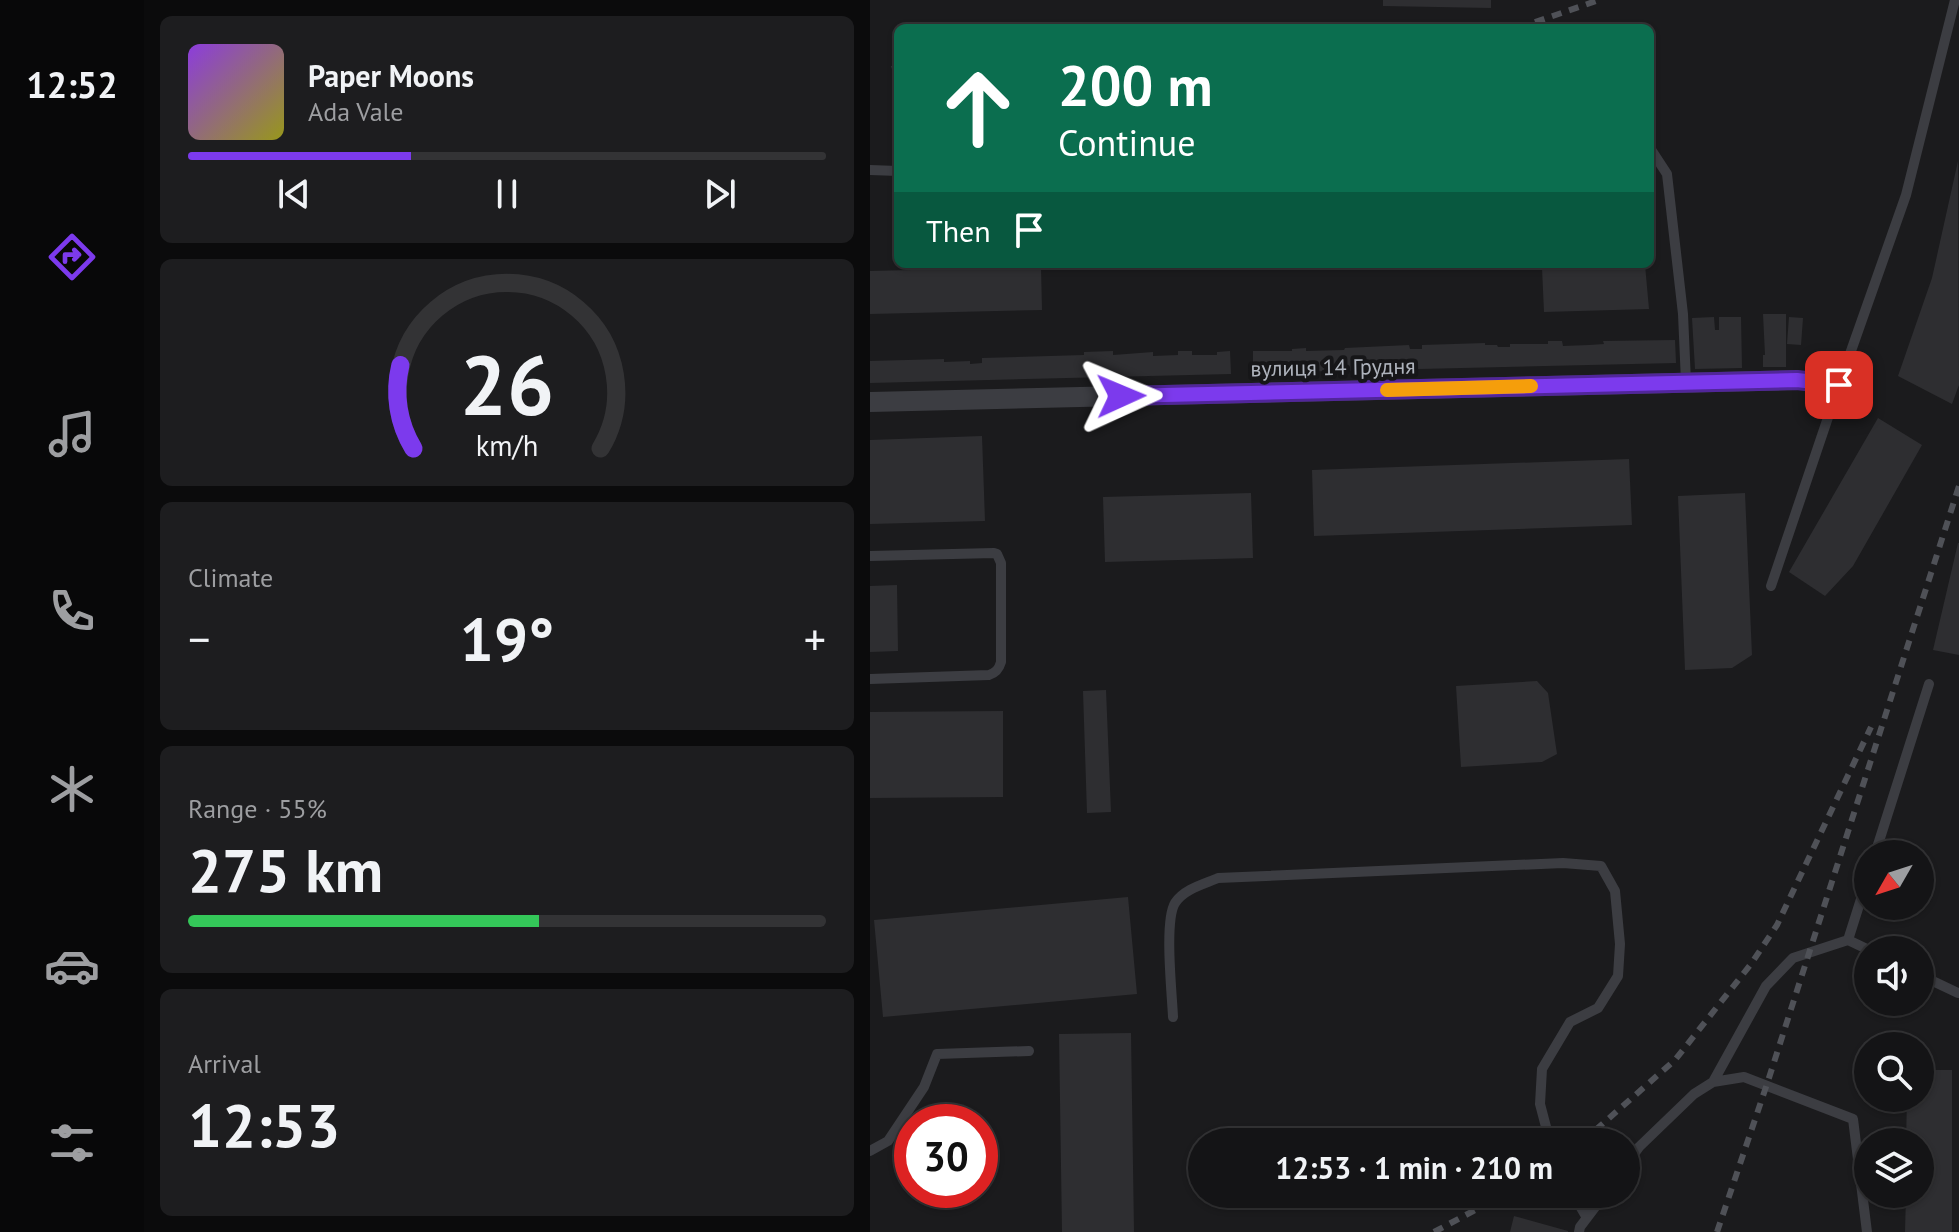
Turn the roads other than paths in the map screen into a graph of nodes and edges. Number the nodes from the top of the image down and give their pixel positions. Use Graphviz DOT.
graph roads {
  1 [pos="1955,0"];
  2 [pos="1654,154"];
  3 [pos="870,170"];
  4 [pos="894,171"];
  5 [pos="1797,380"];
  6 [pos="1686,382"];
  7 [pos="1839,385"];
  8 [pos="870,402"];
  9 [pos="870,556"];
  10 [pos="1771,586"];
  11 [pos="870,679"];
  12 [pos="1929,684"];
  13 [pos="1879,840"];
  14 [pos="1854,920"];
  15 [pos="1848,940"];
  16 [pos="1854,943"];
  17 [pos="1934,982"];
  18 [pos="1959,986"];
  19 [pos="1958,995"];
  20 [pos="1173,1017"];
  21 [pos="1029,1051"];
  22 [pos="1713,1082"];
  23 [pos="1546,1128"];
  24 [pos="1640,1146"];
  25 [pos="870,1151"];
  26 [pos="1581,1208"];
  27 [pos="1594,1208"];
  28 [pos="1587,1218"];
  29 [pos="1579,1232"];
  30 [pos="1867,1232"];
  1 -- 7 [label="lane"];
  2 -- 6 [label="lane"];
  3 -- 4 [label="lane"];
  5 -- 6 [label="street, вулиця 14 Грудня"];
  5 -- 7 [label="lane"];
  6 -- 8 [label="street, вулиця 14 Грудня"];
  7 -- 10 [label="lane"];
  9 -- 11 [label="lane"];
  12 -- 13 [label="lane"];
  14 -- 15 [label="lane"];
  15 -- 16 [label="lane"];
  15 -- 22 [label="lane"];
  17 -- 19 [label="lane"];
  18 -- 19 [label="lane"];
  20 -- 23 [label="lane"];
  21 -- 25 [label="lane"];
  22 -- 24 [label="lane"];
  22 -- 30 [label="lane"];
  26 -- 28 [label="lane"];
  27 -- 28 [label="lane"];
  28 -- 29 [label="lane"];
}
